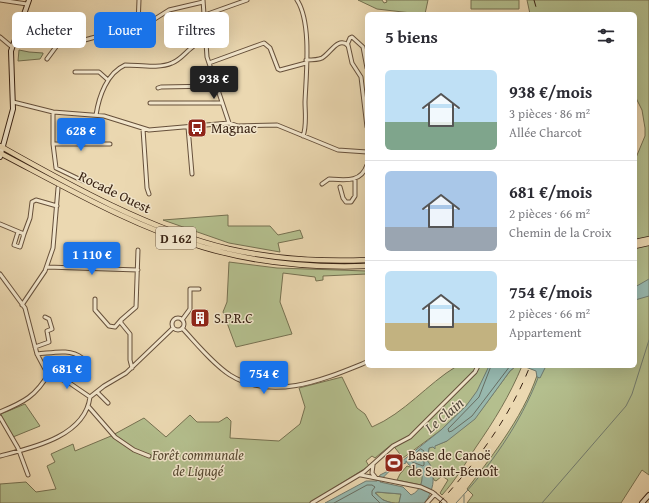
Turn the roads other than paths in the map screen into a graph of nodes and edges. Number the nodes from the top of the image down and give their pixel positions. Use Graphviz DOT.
graph roads {
  1 [pos="0,0"];
  2 [pos="139,0"];
  3 [pos="247,0"];
  4 [pos="298,0"];
  5 [pos="203,1"];
  6 [pos="28,2"];
  7 [pos="25,12"];
  8 [pos="139,12"];
  9 [pos="205,12"];
  10 [pos="213,12"];
  11 [pos="156,18"];
  12 [pos="0,37"];
  13 [pos="348,44"];
  14 [pos="12,47"];
  15 [pos="55,48"];
  16 [pos="191,48"];
  17 [pos="206,48"];
  18 [pos="365,58"];
  19 [pos="47,59"];
  20 [pos="306,62"];
  21 [pos="209,63"];
  22 [pos="74,72"];
  23 [pos="108,80"];
  24 [pos="217,86"];
  25 [pos="158,88"];
  26 [pos="13,102"];
  27 [pos="150,103"];
  28 [pos="222,103"];
  29 [pos="53,112"];
  30 [pos="365,113"];
  31 [pos="96,115"];
  32 [pos="228,123"];
  33 [pos="188,128"];
  34 [pos="143,129"];
  35 [pos="303,136"];
  36 [pos="53,144"];
  37 [pos="110,144"];
  38 [pos="1,151"];
  39 [pos="365,152"];
  40 [pos="365,169"];
  41 [pos="192,174"];
  42 [pos="355,180"];
  43 [pos="83,181"];
  44 [pos="322,184"];
  45 [pos="340,187"];
  46 [pos="58,188"];
  47 [pos="149,194"];
  48 [pos="57,206"];
  49 [pos="0,224"];
  50 [pos="18,232"];
  51 [pos="24,234"];
  52 [pos="649,239"];
  53 [pos="637,242"];
  54 [pos="649,243"];
  55 [pos="637,246"];
  56 [pos="138,250"];
  57 [pos="365,260"];
  58 [pos="365,266"];
  59 [pos="47,267"];
  60 [pos="138,270"];
  61 [pos="0,274"];
  62 [pos="199,289"];
  63 [pos="95,299"];
  64 [pos="22,304"];
  65 [pos="45,317"];
  66 [pos="121,320"];
  67 [pos="182,320"];
  68 [pos="173,328"];
  69 [pos="182,328"];
  70 [pos="35,347"];
  71 [pos="37,354"];
  72 [pos="82,358"];
  73 [pos="365,363"];
  74 [pos="132,368"];
  75 [pos="477,368"];
  76 [pos="49,373"];
  77 [pos="97,392"];
  78 [pos="90,397"];
  79 [pos="108,403"];
  80 [pos="88,406"];
  81 [pos="0,412"];
  82 [pos="0,417"];
  83 [pos="19,451"];
  84 [pos="0,456"];
  85 [pos="149,456"];
  86 [pos="373,464"];
  87 [pos="368,470"];
  88 [pos="28,475"];
  89 [pos="359,476"];
  90 [pos="376,478"];
  91 [pos="434,493"];
  92 [pos="649,495"];
  93 [pos="312,503"];
  94 [pos="427,503"];
  95 [pos="445,503"];
  96 [pos="642,503"];
  1 -- 6 [label="street"];
  2 -- 8 [label="street"];
  3 -- 10 [label="street"];
  4 -- 20 [label="street"];
  5 -- 9 [label="street"];
  5 -- 11 [label="street"];
  6 -- 7 [label="street"];
  12 -- 14 [label="street"];
  13 -- 18 [label="street"];
  13 -- 20 [label="street"];
  13 -- 30 [label="street"];
  14 -- 26 [label="street"];
  15 -- 19 [label="street"];
  16 -- 23 [label="street"];
  17 -- 21 [label="street"];
  20 -- 21 [label="street"];
  20 -- 35 [label="street"];
  21 -- 24 [label="street"];
  22 -- 23 [label="street"];
  23 -- 31 [label="street"];
  24 -- 25 [label="street"];
  24 -- 28 [label="street"];
  26 -- 29 [label="street"];
  26 -- 38 [label="street"];
  27 -- 28 [label="street"];
  28 -- 32 [label="street"];
  29 -- 31 [label="street"];
  29 -- 36 [label="street"];
  31 -- 34 [label="street"];
  32 -- 33 [label="street"];
  32 -- 35 [label="street"];
  33 -- 34 [label="street"];
  33 -- 41 [label="street"];
  34 -- 47 [label="street"];
  35 -- 39 [label="street"];
  36 -- 37 [label="street"];
  36 -- 43 [label="street"];
  38 -- 57 [label="main road, Rocade Ouest / D 162"];
  38 -- 58 [label="main road, Rocade Ouest / D 162"];
  40 -- 42 [label="street"];
  42 -- 44 [label="street"];
  42 -- 45 [label="street"];
  46 -- 48 [label="street"];
  48 -- 51 [label="street"];
  48 -- 59 [label="street"];
  49 -- 50 [label="street"];
  50 -- 51 [label="street"];
  50 -- 51 [label="street"];
  52 -- 53 [label="main road"];
  54 -- 55 [label="main road"];
  56 -- 60 [label="street"];
  59 -- 60 [label="street"];
  59 -- 64 [label="street"];
  60 -- 66 [label="street"];
  61 -- 64 [label="street"];
  62 -- 67 [label="street"];
  63 -- 66 [label="street"];
  64 -- 70 [label="street"];
  65 -- 70 [label="street"];
  66 -- 74 [label="street"];
  67 -- 68 [label="street"];
  67 -- 69 [label="street"];
  68 -- 69 [label="street"];
  68 -- 74 [label="street"];
  69 -- 73 [label="street"];
  70 -- 71 [label="street"];
  71 -- 72 [label="street"];
  71 -- 76 [label="street"];
  74 -- 77 [label="street"];
  75 -- 86 [label="street"];
  76 -- 78 [label="street"];
  76 -- 81 [label="street"];
  77 -- 78 [label="street"];
  77 -- 79 [label="street"];
  78 -- 80 [label="street"];
  80 -- 83 [label="street"];
  80 -- 85 [label="street"];
  82 -- 83 [label="street"];
  83 -- 84 [label="street"];
  83 -- 88 [label="street"];
  86 -- 87 [label="street"];
  86 -- 90 [label="street"];
  87 -- 89 [label="street"];
  87 -- 90 [label="street"];
  89 -- 90 [label="street"];
  89 -- 93 [label="street"];
  90 -- 91 [label="street"];
  91 -- 94 [label="street"];
  91 -- 95 [label="street"];
  92 -- 96 [label="street"];
}
